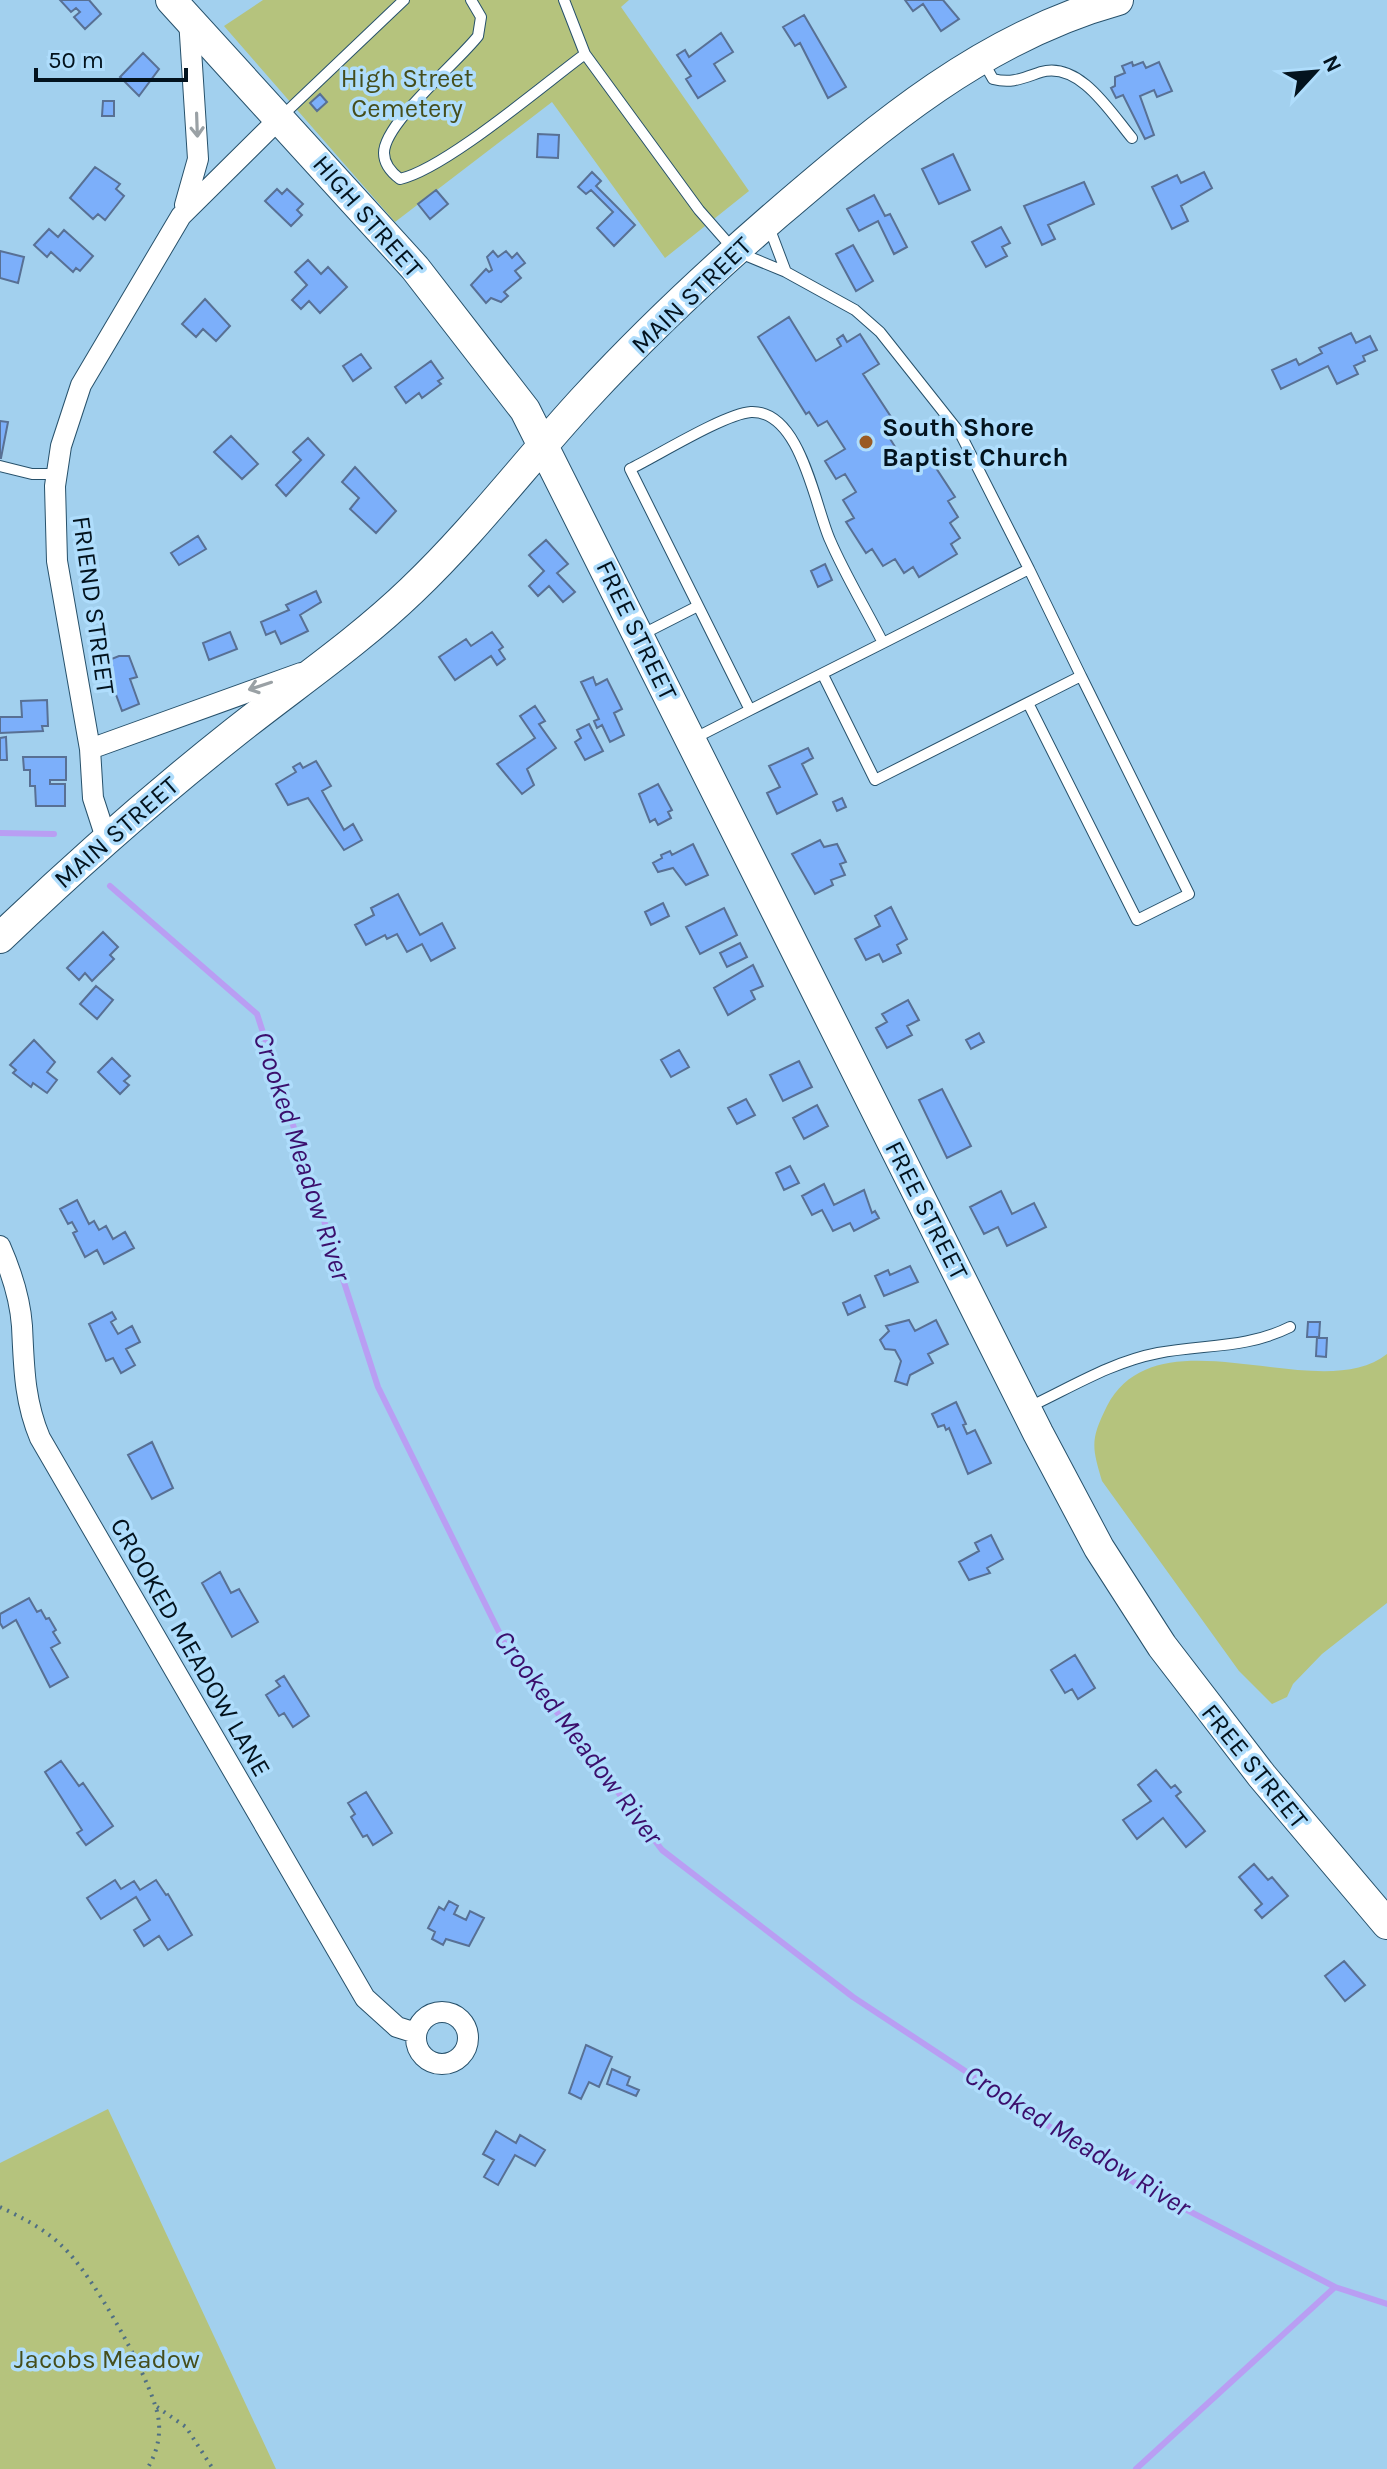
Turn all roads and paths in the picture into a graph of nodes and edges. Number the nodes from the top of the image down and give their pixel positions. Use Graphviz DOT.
graph roads {
  1 [pos="404,0"];
  2 [pos="471,0"];
  3 [pos="564,0"];
  4 [pos="1118,0"];
  5 [pos="180,10"];
  6 [pos="585,54"];
  7 [pos="981,58"];
  8 [pos="280,118"];
  9 [pos="1132,138"];
  10 [pos="181,216"];
  11 [pos="768,221"];
  12 [pos="735,251"];
  13 [pos="786,272"];
  14 [pos="544,447"];
  15 [pos="0,466"];
  16 [pos="57,474"];
  17 [pos="1029,569"];
  18 [pos="698,606"];
  19 [pos="640,636"];
  20 [pos="883,643"];
  21 [pos="322,666"];
  22 [pos="823,675"];
  23 [pos="1081,676"];
  24 [pos="1028,703"];
  25 [pos="201,709"];
  26 [pos="750,710"];
  27 [pos="236,731"];
  28 [pos="692,740"];
  29 [pos="90,749"];
  30 [pos="106,838"];
  31 [pos="0,938"];
  32 [pos="0,1246"];
  33 [pos="1290,1327"];
  34 [pos="1026,1409"];
  35 [pos="1387,1924"];
  36 [pos="416,2033"];
  37 [pos="0,2207"];
  38 [pos="156,2406"];
  39 [pos="147,2469"];
  40 [pos="213,2469"];
  1 -- 8 [label="lane"];
  2 -- 6 [label="lane"];
  3 -- 6 [label="lane"];
  4 -- 7 [label="main road, MAIN STREET"];
  5 -- 8 [label="main road, HIGH STREET"];
  5 -- 10 [label="street, FRIEND STREET, one-way"];
  6 -- 12 [label="lane"];
  7 -- 9 [label="lane"];
  7 -- 11 [label="main road, MAIN STREET"];
  8 -- 10 [label="street, FRIEND STREET"];
  8 -- 14 [label="main road, HIGH STREET"];
  10 -- 16 [label="street, FRIEND STREET"];
  11 -- 12 [label="main road, MAIN STREET"];
  11 -- 13 [label="lane"];
  12 -- 13 [label="lane"];
  12 -- 14 [label="main road, MAIN STREET"];
  13 -- 17 [label="lane"];
  14 -- 19 [label="main road, FREE STREET"];
  14 -- 21 [label="main road, MAIN STREET"];
  15 -- 16 [label="lane"];
  16 -- 29 [label="street, FRIEND STREET"];
  17 -- 20 [label="lane"];
  17 -- 23 [label="lane"];
  18 -- 19 [label="lane"];
  18 -- 20 [label="lane"];
  18 -- 26 [label="lane"];
  19 -- 28 [label="main road, FREE STREET"];
  20 -- 22 [label="lane"];
  21 -- 25 [label="street, MAIN STREET, one-way"];
  21 -- 27 [label="main road, MAIN STREET"];
  22 -- 24 [label="lane"];
  22 -- 26 [label="lane"];
  23 -- 24 [label="lane"];
  23 -- 24 [label="lane"];
  25 -- 27 [label="street"];
  25 -- 29 [label="street, MAIN STREET"];
  26 -- 28 [label="lane"];
  27 -- 30 [label="main road, MAIN STREET"];
  28 -- 34 [label="main road, FREE STREET"];
  29 -- 30 [label="street, FRIEND STREET"];
  30 -- 31 [label="main road, MAIN STREET"];
  32 -- 36 [label="street, CROOKED MEADOW LANE"];
  33 -- 34 [label="lane"];
  34 -- 35 [label="main road, FREE STREET"];
  37 -- 38 [label="path"];
  38 -- 39 [label="path"];
  38 -- 40 [label="path"];
}
